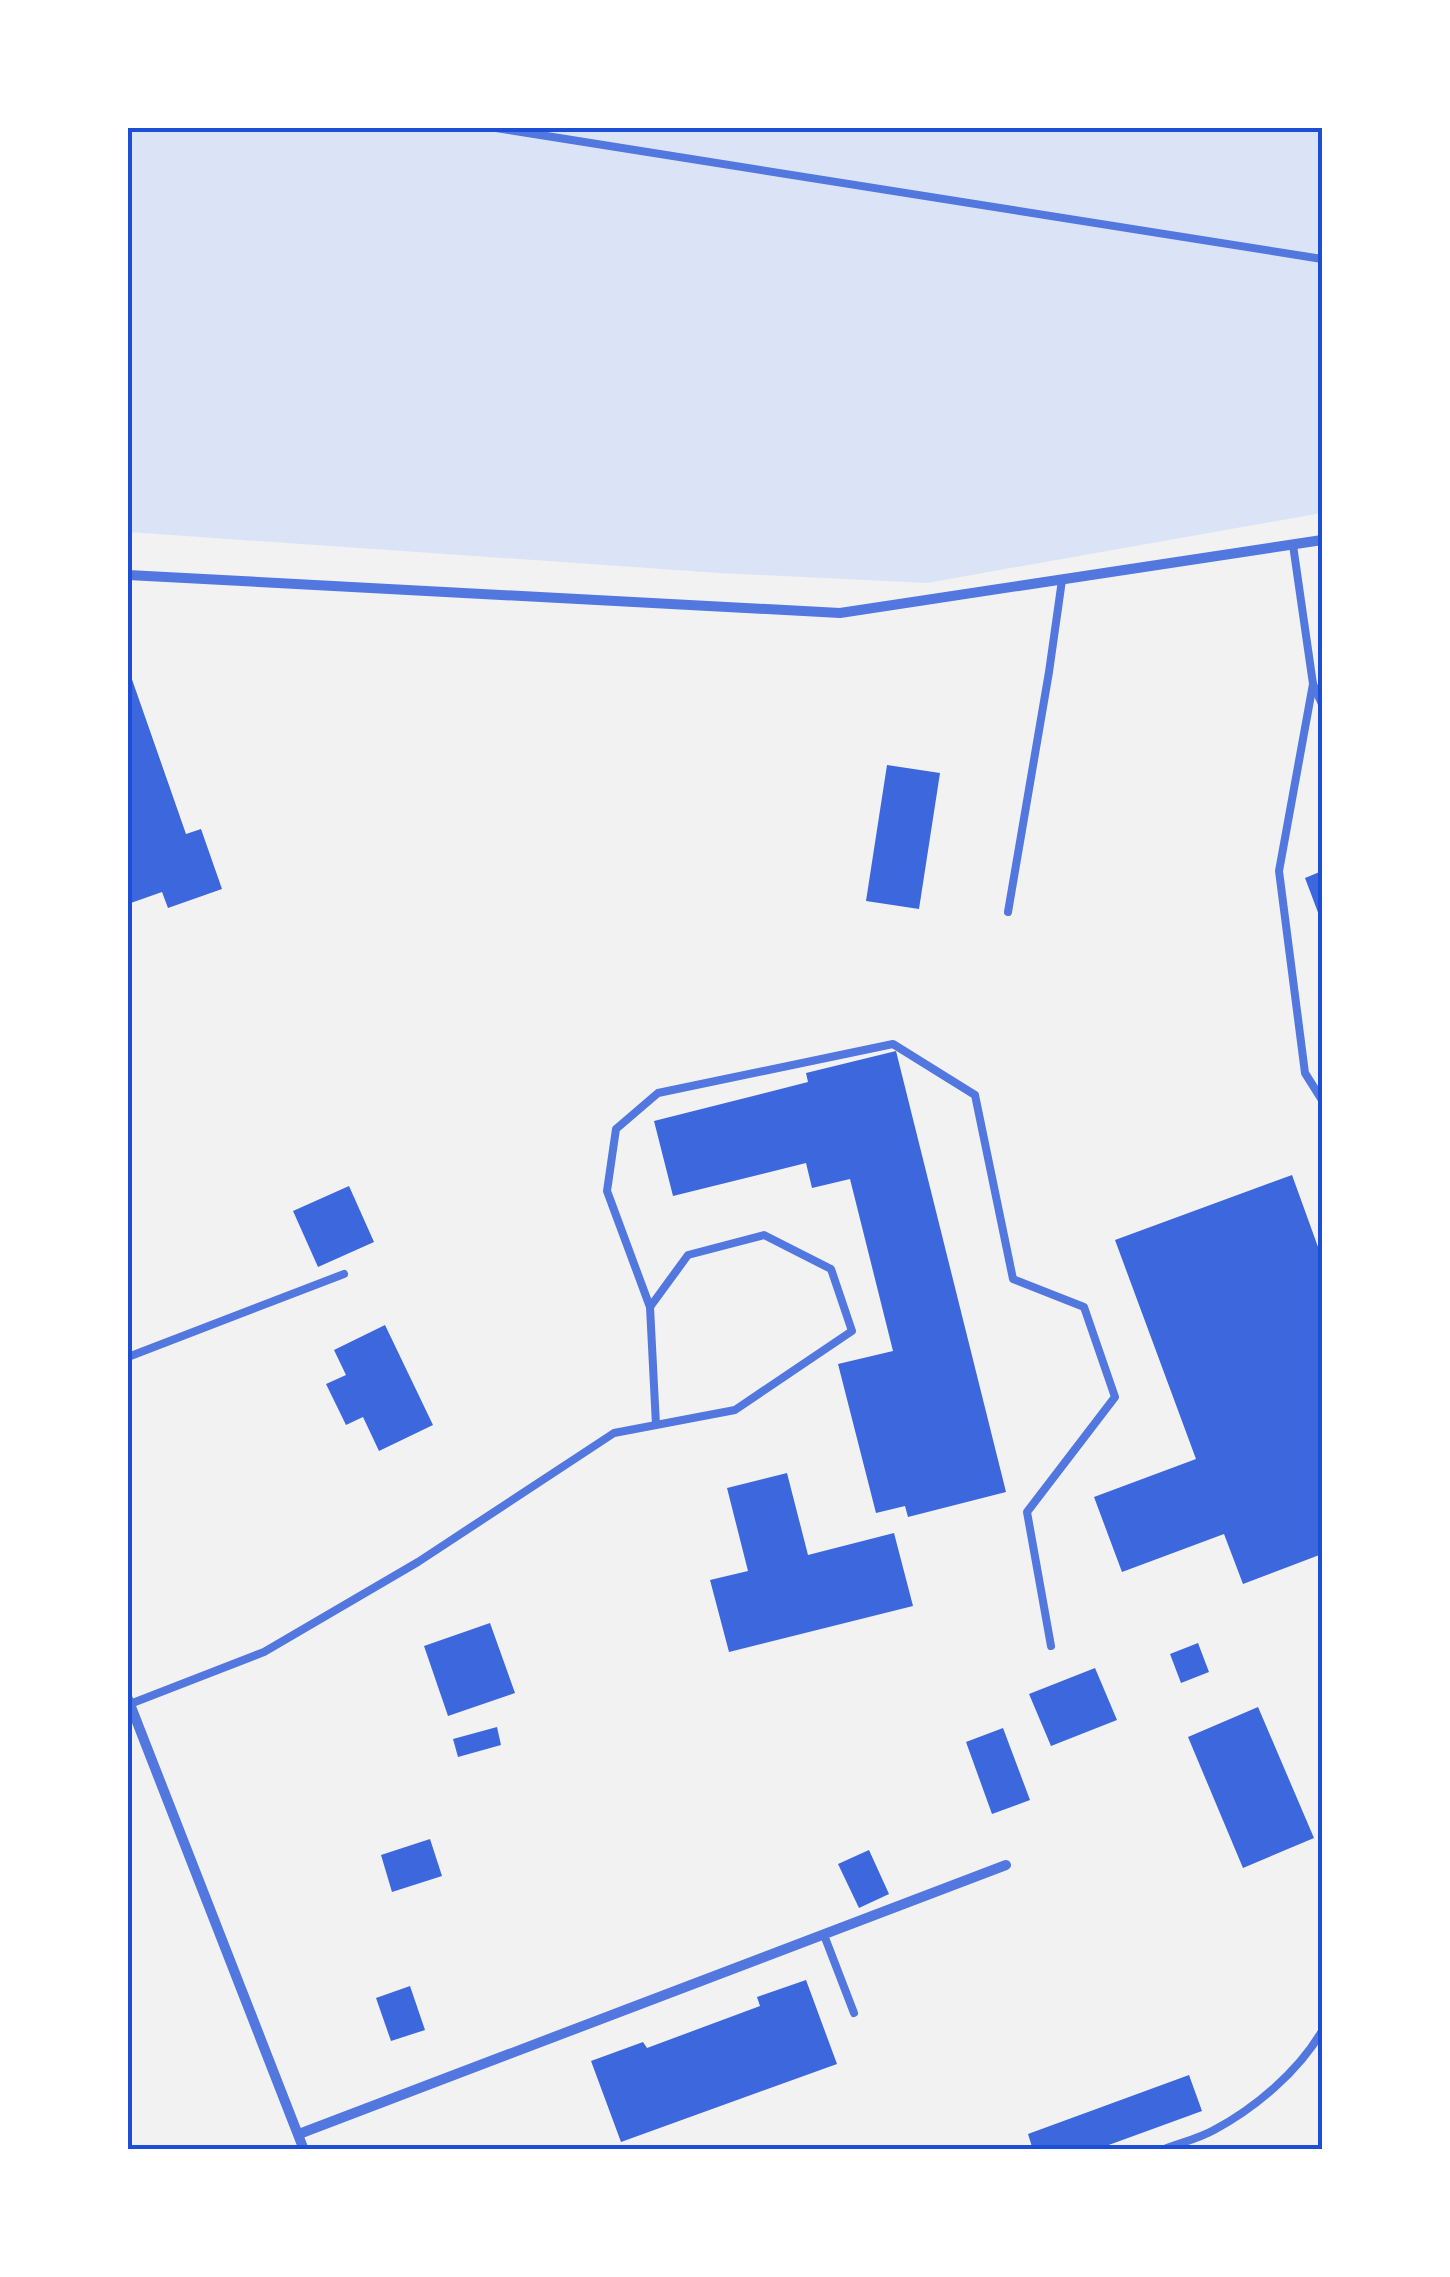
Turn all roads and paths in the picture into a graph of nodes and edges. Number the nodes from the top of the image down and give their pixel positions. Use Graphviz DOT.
graph roads {
  1 [pos="496,128"];
  2 [pos="1322,259"];
  3 [pos="1322,540"];
  4 [pos="1292,545"];
  5 [pos="128,576"];
  6 [pos="1062,580"];
  7 [pos="1313,684"];
  8 [pos="1322,704"];
  9 [pos="1008,912"];
  10 [pos="1322,1100"];
  11 [pos="344,1274"];
  12 [pos="650,1307"];
  13 [pos="128,1357"];
  14 [pos="656,1425"];
  15 [pos="1051,1646"];
  16 [pos="129,1702"];
  17 [pos="1006,1865"];
  18 [pos="824,1934"];
  19 [pos="854,2013"];
  20 [pos="1322,2031"];
  21 [pos="298,2134"];
  22 [pos="304,2150"];
  23 [pos="1162,2150"];
  1 -- 2 [label="lane"];
  3 -- 4 [label="street"];
  4 -- 6 [label="street"];
  4 -- 7 [label="lane"];
  5 -- 6 [label="street"];
  6 -- 9 [label="lane"];
  7 -- 8 [label="lane"];
  7 -- 10 [label="lane"];
  11 -- 13 [label="lane"];
  12 -- 14 [label="lane"];
  12 -- 14 [label="lane"];
  12 -- 15 [label="lane"];
  14 -- 16 [label="lane"];
  16 -- 21 [label="street"];
  17 -- 18 [label="street"];
  18 -- 19 [label="lane"];
  18 -- 21 [label="street"];
  20 -- 23 [label="lane"];
  21 -- 22 [label="street"];
}
